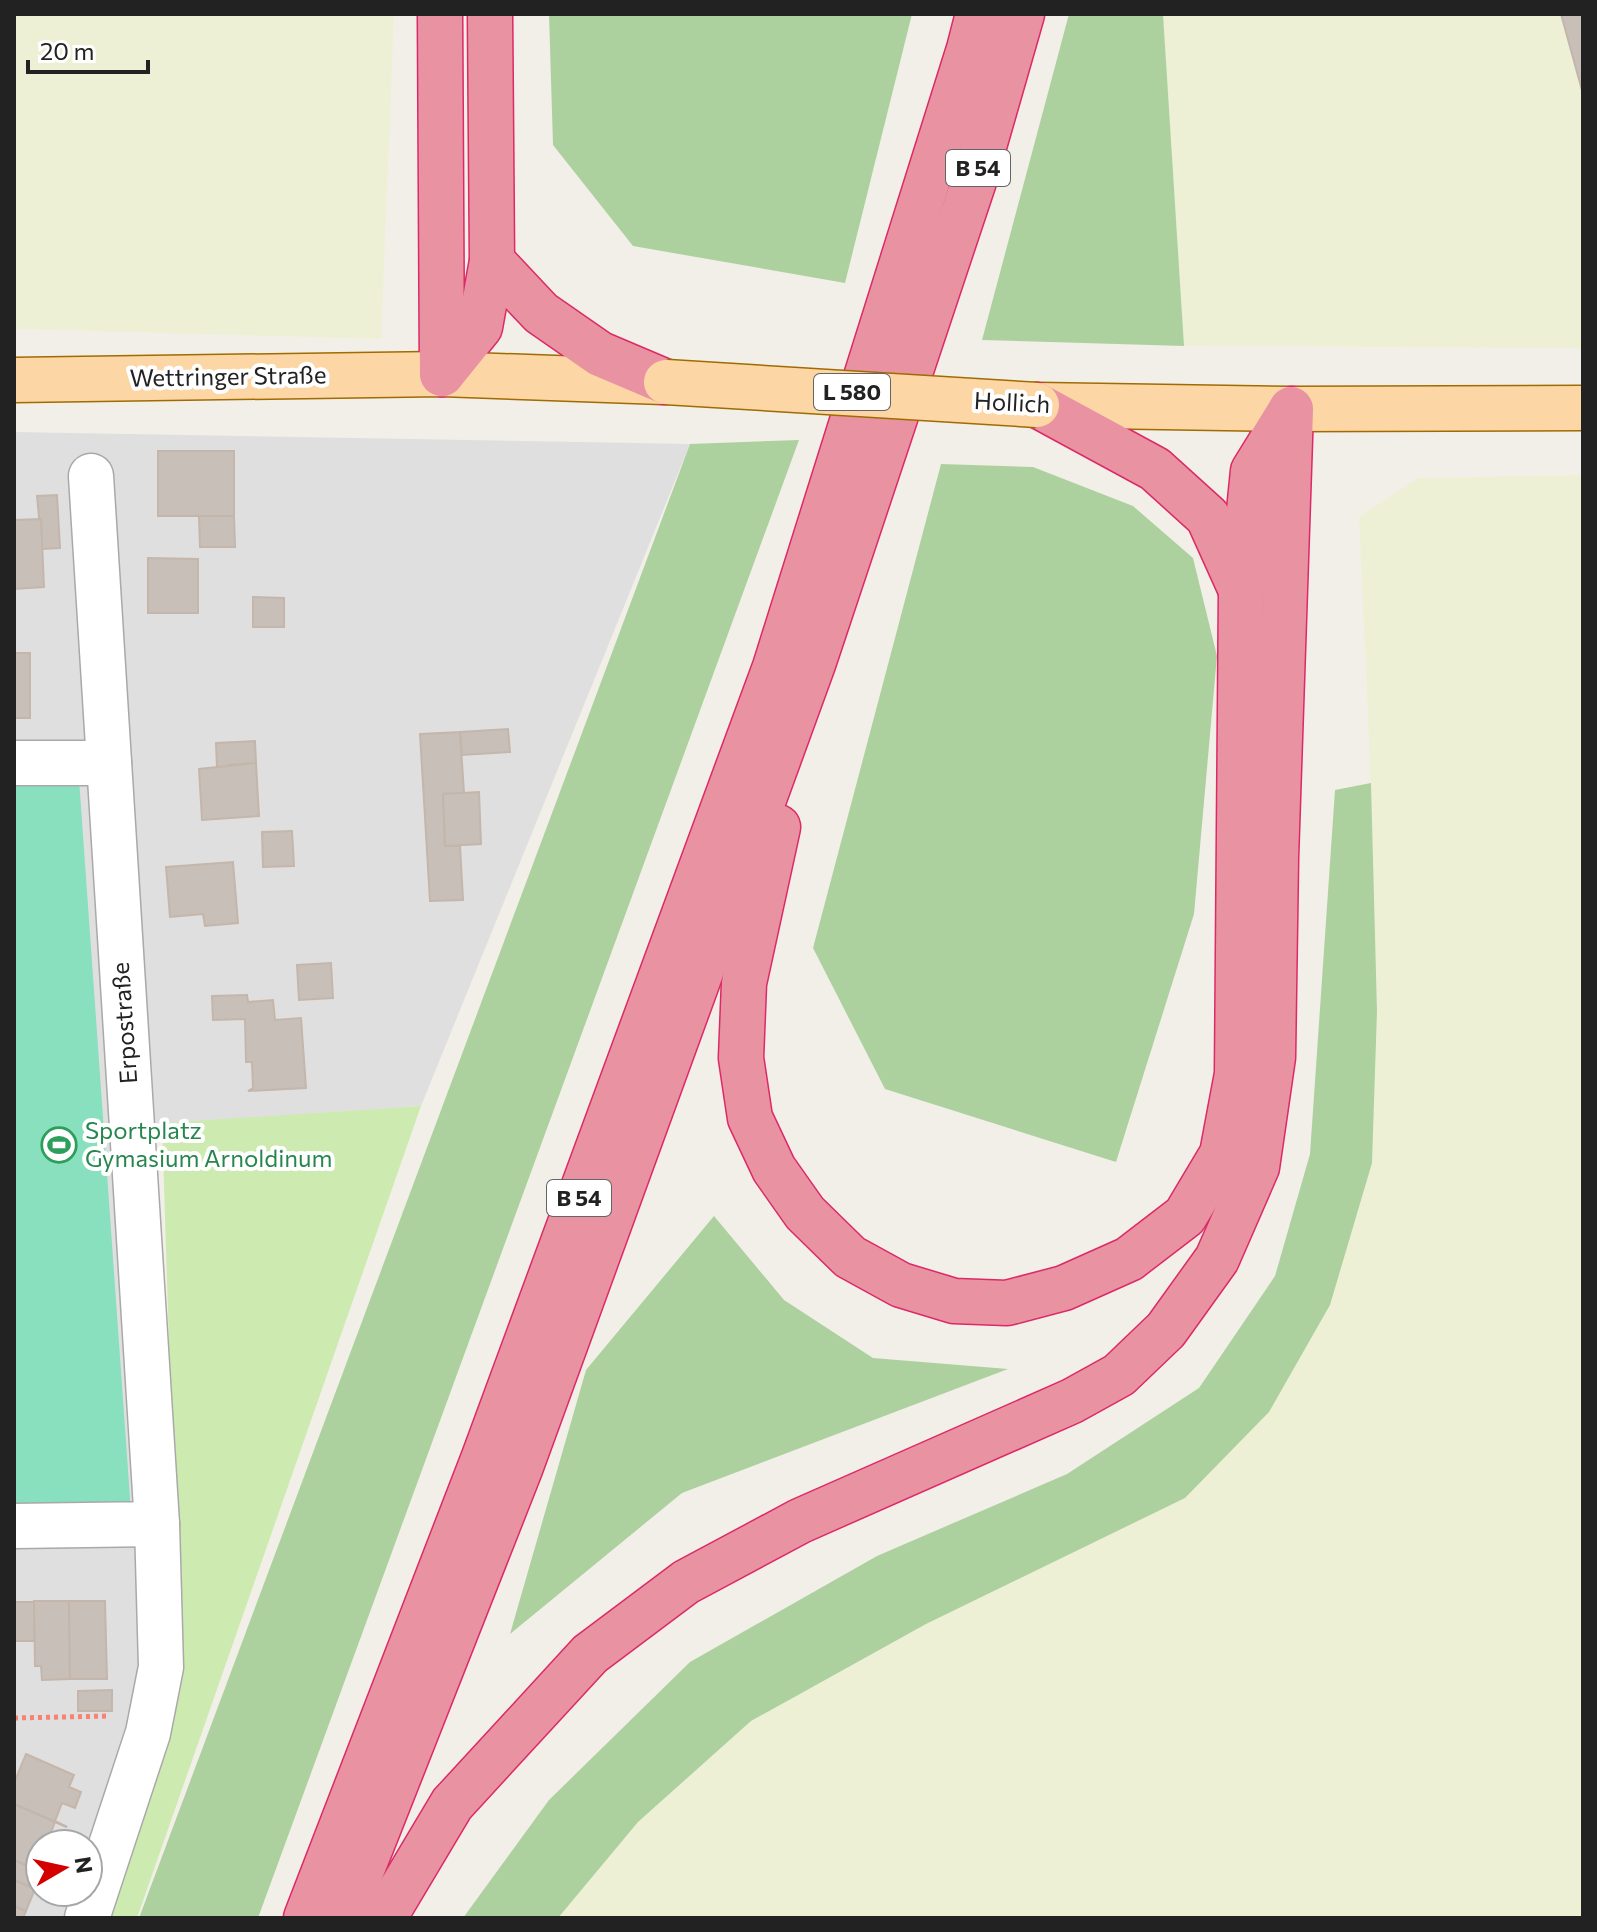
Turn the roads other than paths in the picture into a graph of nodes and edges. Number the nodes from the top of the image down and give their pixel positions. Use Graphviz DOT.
graph roads {
  1 [pos="440,14"];
  2 [pos="490,14"];
  3 [pos="1022,14"];
  4 [pos="973,26"];
  5 [pos="492,261"];
  6 [pos="442,374"];
  7 [pos="14,380"];
  8 [pos="666,382"];
  9 [pos="1037,405"];
  10 [pos="1583,408"];
  11 [pos="1291,409"];
  12 [pos="91,476"];
  13 [pos="1241,591"];
  14 [pos="813,664"];
  15 [pos="14,763"];
  16 [pos="109,763"];
  17 [pos="157,1524"];
  18 [pos="14,1526"];
  19 [pos="87,1918"];
  20 [pos="306,1918"];
  21 [pos="343,1918"];
  22 [pos="384,1918"];
  1 -- 6 [label="highway"];
  2 -- 5 [label="highway"];
  3 -- 14 [label="highway, B 54"];
  4 -- 20 [label="highway, B 54"];
  5 -- 6 [label="highway"];
  5 -- 8 [label="highway"];
  6 -- 7 [label="main road, Wettringer Straße / L 580"];
  6 -- 8 [label="main road, Hollich / L 580"];
  8 -- 9 [label="main road, Hollich / L 580, bridge"];
  9 -- 11 [label="main road, Hollich / L 580"];
  9 -- 13 [label="highway"];
  10 -- 11 [label="main road, Hollich / L 580"];
  11 -- 13 [label="highway"];
  11 -- 22 [label="highway"];
  12 -- 16 [label="street, Erpostraße"];
  13 -- 14 [label="highway"];
  14 -- 21 [label="highway, B 54"];
  15 -- 16 [label="street"];
  16 -- 17 [label="street, Erpostraße"];
  17 -- 18 [label="street"];
  17 -- 19 [label="street, Erpostraße"];
}
